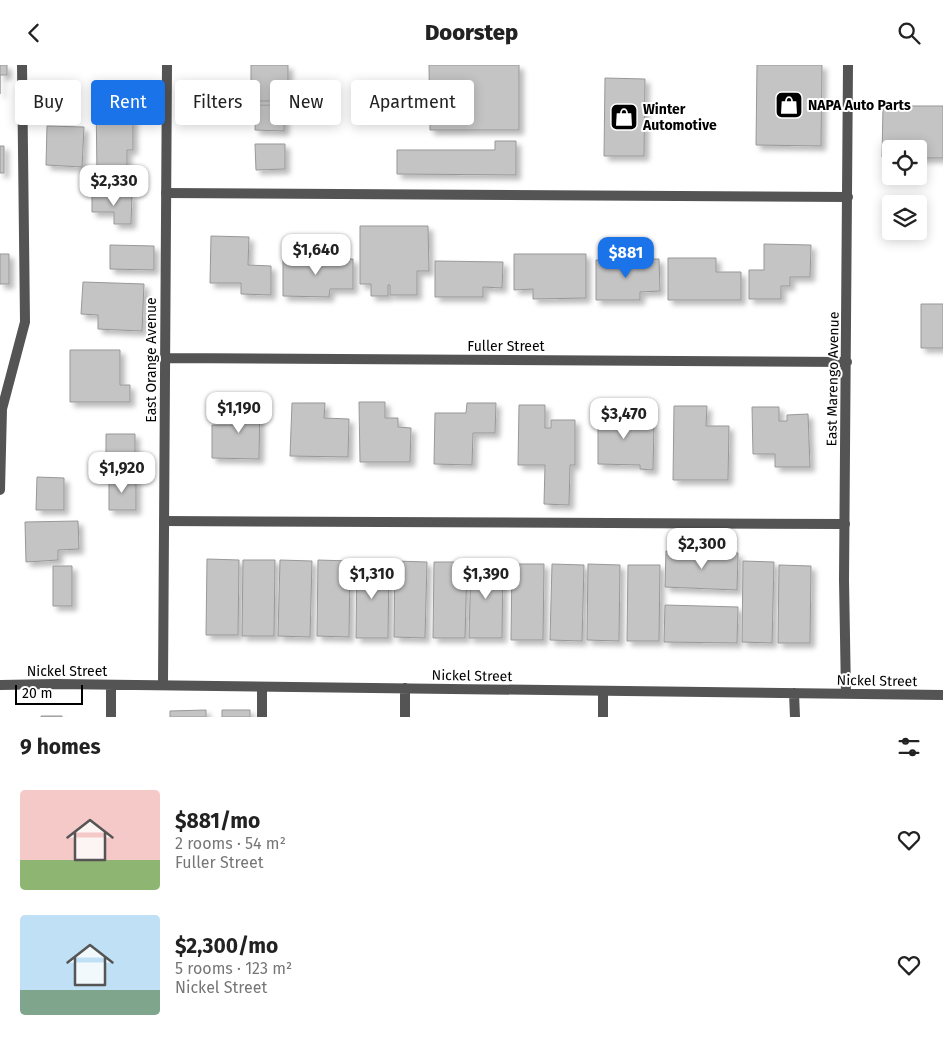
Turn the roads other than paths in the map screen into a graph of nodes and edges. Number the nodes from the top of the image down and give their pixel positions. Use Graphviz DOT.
graph roads {
  1 [pos="22,65"];
  2 [pos="168,65"];
  3 [pos="848,65"];
  4 [pos="166,193"];
  5 [pos="848,197"];
  6 [pos="165,358"];
  7 [pos="847,362"];
  8 [pos="0,490"];
  9 [pos="164,521"];
  10 [pos="845,524"];
  11 [pos="0,685"];
  12 [pos="111,685"];
  13 [pos="163,685"];
  14 [pos="262,687"];
  15 [pos="405,688"];
  16 [pos="603,691"];
  17 [pos="794,693"];
  18 [pos="846,694"];
  19 [pos="943,695"];
  20 [pos="111,717"];
  21 [pos="262,717"];
  22 [pos="405,717"];
  23 [pos="603,717"];
  24 [pos="795,717"];
  1 -- 8 [label="street"];
  2 -- 4 [label="street, East Orange Avenue"];
  3 -- 5 [label="street, East Marengo Avenue"];
  4 -- 5 [label="street"];
  4 -- 6 [label="street, East Orange Avenue"];
  5 -- 7 [label="street, East Marengo Avenue"];
  6 -- 7 [label="street, Fuller Street"];
  6 -- 9 [label="street, East Orange Avenue"];
  7 -- 10 [label="street, East Marengo Avenue"];
  9 -- 10 [label="street"];
  9 -- 13 [label="street, East Orange Avenue"];
  10 -- 18 [label="street, East Marengo Avenue"];
  11 -- 12 [label="street, Nickel Street"];
  12 -- 13 [label="street, Nickel Street"];
  12 -- 20 [label="street"];
  13 -- 14 [label="street, Nickel Street"];
  14 -- 15 [label="street, Nickel Street"];
  14 -- 21 [label="street"];
  15 -- 16 [label="street, Nickel Street"];
  15 -- 22 [label="street"];
  16 -- 17 [label="street, Nickel Street"];
  16 -- 23 [label="street"];
  17 -- 18 [label="street, Nickel Street"];
  17 -- 24 [label="street"];
  18 -- 19 [label="street, Nickel Street"];
}
